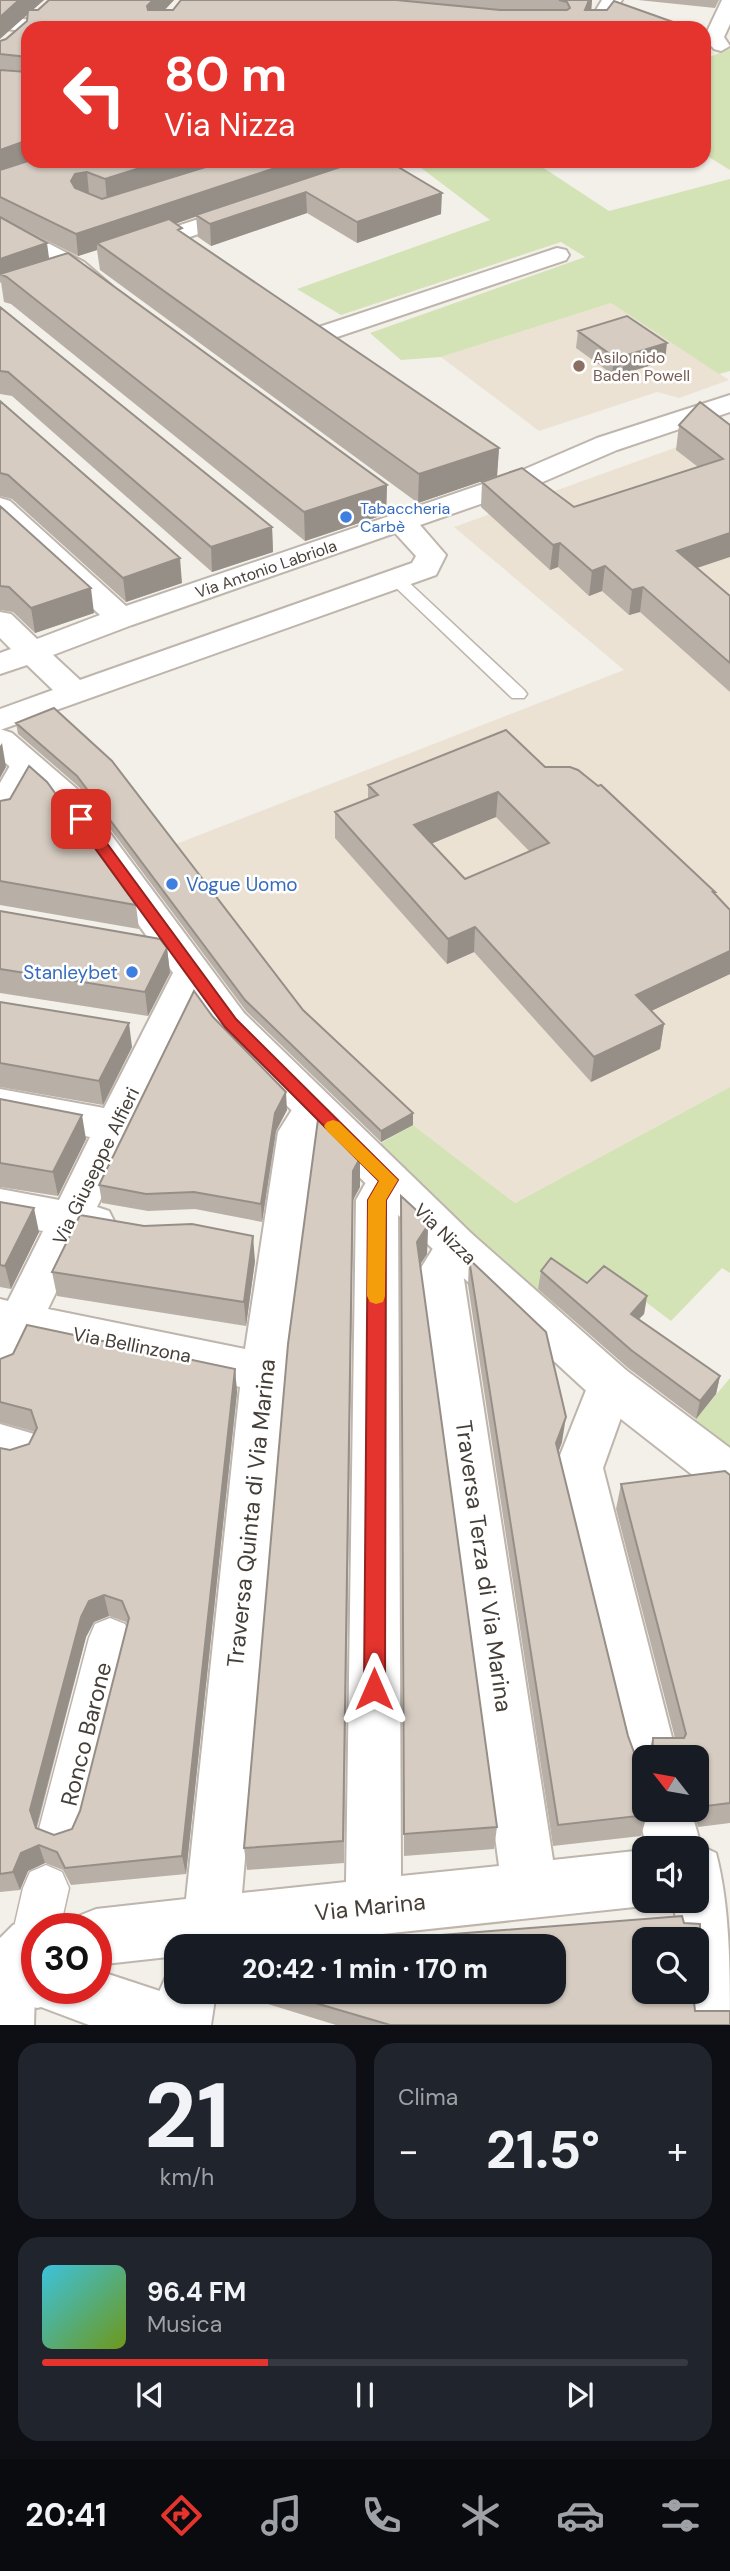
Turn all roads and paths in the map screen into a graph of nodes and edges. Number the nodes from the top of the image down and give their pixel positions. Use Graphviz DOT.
graph roads {
  1 [pos="612,0"];
  2 [pos="730,2"];
  3 [pos="47,10"];
  4 [pos="35,21"];
  5 [pos="600,21"];
  6 [pos="0,22"];
  7 [pos="21,26"];
  8 [pos="21,35"];
  9 [pos="13,43"];
  10 [pos="714,46"];
  11 [pos="273,201"];
  12 [pos="0,225"];
  13 [pos="174,234"];
  14 [pos="197,249"];
  15 [pos="557,255"];
  16 [pos="75,267"];
  17 [pos="50,276"];
  18 [pos="120,301"];
  19 [pos="299,318"];
  20 [pos="322,334"];
  21 [pos="345,350"];
  22 [pos="730,404"];
  23 [pos="505,462"];
  24 [pos="528,478"];
  25 [pos="0,507"];
  26 [pos="403,514"];
  27 [pos="396,579"];
  28 [pos="121,618"];
  29 [pos="0,621"];
  30 [pos="30,651"];
  31 [pos="0,664"];
  32 [pos="75,693"];
  33 [pos="519,694"];
  34 [pos="6,743"];
  35 [pos="0,814"];
  36 [pos="136,943"];
  37 [pos="184,960"];
  38 [pos="120,1029"];
  39 [pos="160,1035"];
  40 [pos="0,1104"];
  41 [pos="314,1108"];
  42 [pos="116,1126"];
  43 [pos="389,1180"];
  44 [pos="0,1206"];
  45 [pos="70,1219"];
  46 [pos="135,1229"];
  47 [pos="457,1247"];
  48 [pos="10,1320"];
  49 [pos="0,1362"];
  50 [pos="264,1372"];
  51 [pos="610,1384"];
  52 [pos="730,1476"];
  53 [pos="110,1638"];
  54 [pos="648,1745"];
  55 [pos="61,1829"];
  56 [pos="632,1879"];
  57 [pos="46,1888"];
  58 [pos="530,1890"];
  59 [pos="373,1906"];
  60 [pos="41,1913"];
  61 [pos="705,1913"];
  62 [pos="202,1932"];
  63 [pos="112,1936"];
  64 [pos="21,1986"];
  65 [pos="112,1998"];
  66 [pos="186,2004"];
  67 [pos="5,2025"];
  68 [pos="182,2025"];
  69 [pos="719,2025"];
  1 -- 5 [label="street"];
  2 -- 10 [label="street"];
  3 -- 4 [label="street"];
  6 -- 7 [label="street"];
  8 -- 9 [label="street"];
  11 -- 13 [label="street"];
  12 -- 16 [label="street"];
  13 -- 14 [label="street"];
  13 -- 16 [label="street"];
  15 -- 20 [label="street"];
  16 -- 17 [label="street"];
  16 -- 18 [label="street"];
  19 -- 20 [label="street"];
  20 -- 21 [label="street"];
  22 -- 24 [label="street, Via Antonio Labriola"];
  23 -- 24 [label="street"];
  24 -- 26 [label="street, Via Antonio Labriola"];
  25 -- 28 [label="street"];
  26 -- 27 [label="street"];
  26 -- 28 [label="street, Via Antonio Labriola"];
  27 -- 32 [label="street"];
  27 -- 33 [label="lane"];
  28 -- 30 [label="street, Via Antonio Labriola"];
  29 -- 30 [label="street"];
  30 -- 31 [label="street, Via Antonio Labriola"];
  30 -- 32 [label="street"];
  32 -- 34 [label="street"];
  34 -- 35 [label="street"];
  34 -- 37 [label="street, Via Nizza"];
  36 -- 37 [label="street"];
  37 -- 39 [label="street, Via Giuseppe Alfieri"];
  37 -- 41 [label="street, Via Nizza"];
  38 -- 39 [label="street"];
  39 -- 42 [label="street, Via Giuseppe Alfieri"];
  40 -- 42 [label="street"];
  41 -- 43 [label="street, Via Nizza"];
  41 -- 50 [label="street, Traversa Quinta di Via Marina"];
  42 -- 45 [label="street, Via Giuseppe Alfieri"];
  43 -- 47 [label="street, Via Nizza"];
  43 -- 59 [label="street"];
  44 -- 45 [label="street"];
  45 -- 46 [label="street"];
  45 -- 48 [label="street, Via Giuseppe Alfieri"];
  47 -- 51 [label="street, Via Nizza"];
  47 -- 58 [label="street, Traversa Terza di Via Marina"];
  48 -- 49 [label="street, Via Giuseppe Alfieri"];
  48 -- 50 [label="street, Via Bellinzona"];
  50 -- 62 [label="street, Traversa Quinta di Via Marina"];
  51 -- 52 [label="street, Via Nizza"];
  51 -- 54 [label="street"];
  53 -- 55 [label="street, Ronco Barone"];
  56 -- 58 [label="street, Via Marina"];
  57 -- 60 [label="street"];
  58 -- 59 [label="street, Via Marina"];
  59 -- 62 [label="street, Via Marina"];
  61 -- 69 [label="street"];
  62 -- 63 [label="street, Via Marina"];
  64 -- 67 [label="street"];
  65 -- 68 [label="street"];
  66 -- 68 [label="street"];
}
